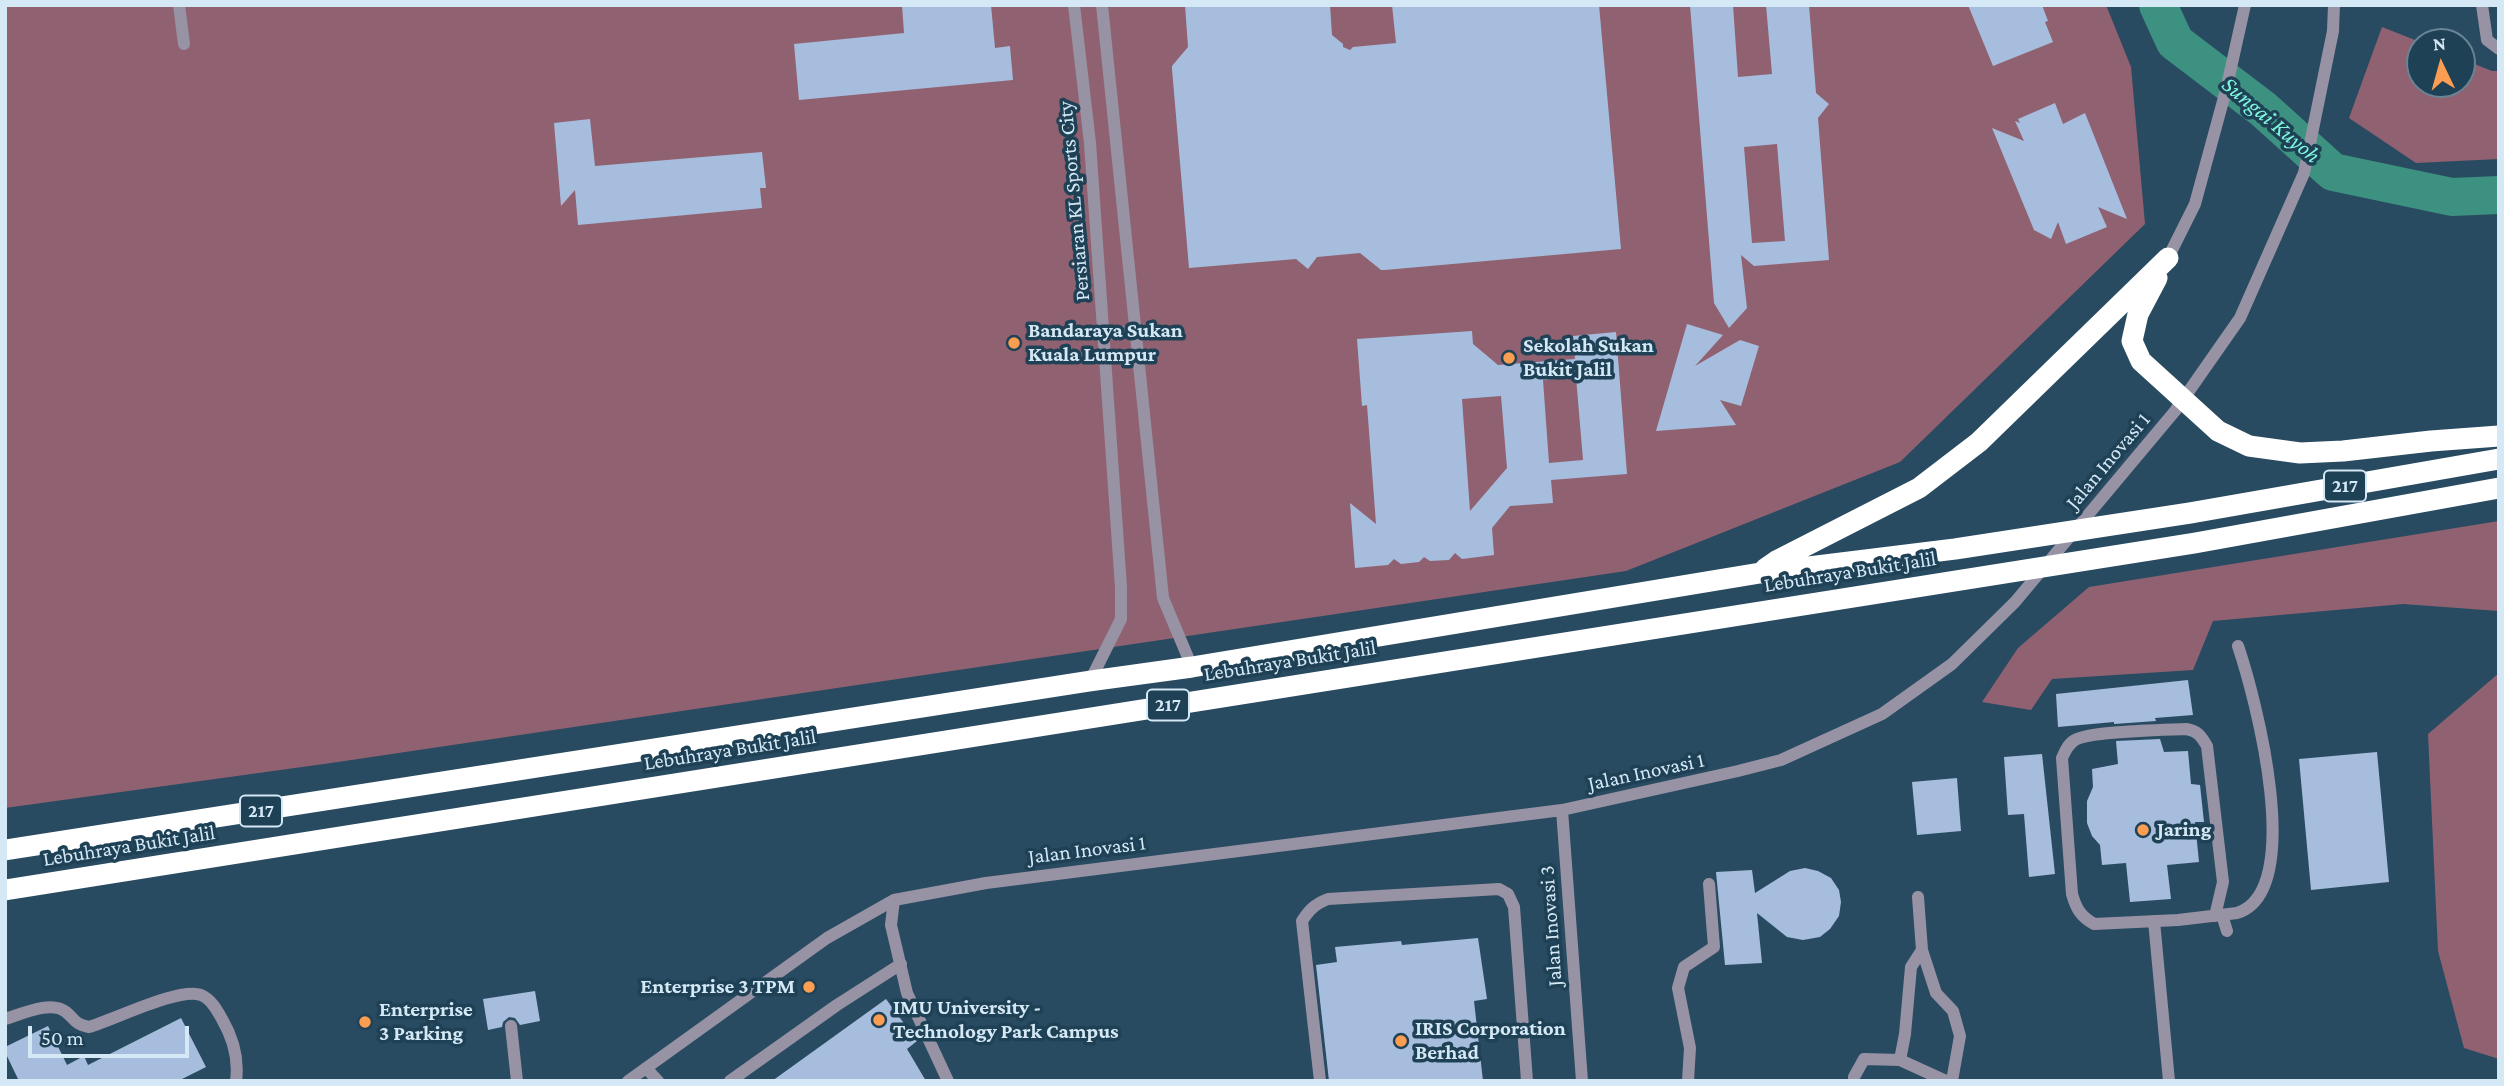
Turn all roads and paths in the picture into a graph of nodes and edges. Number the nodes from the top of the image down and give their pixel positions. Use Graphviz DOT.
graph roads {
  1 [pos="179,5"];
  2 [pos="1074,5"];
  3 [pos="1102,5"];
  4 [pos="2334,5"];
  5 [pos="2482,5"];
  6 [pos="2244,8"];
  7 [pos="184,44"];
  8 [pos="2499,49"];
  9 [pos="2168,258"];
  10 [pos="1135,331"];
  11 [pos="1104,334"];
  12 [pos="2499,436"];
  13 [pos="2499,459"];
  14 [pos="2499,488"];
  15 [pos="1760,573"];
  16 [pos="2238,646"];
  17 [pos="1192,667"];
  18 [pos="1090,681"];
  19 [pos="1562,810"];
  20 [pos="5,850"];
  21 [pos="1709,884"];
  22 [pos="5,890"];
  23 [pos="1917,897"];
  24 [pos="894,901"];
  25 [pos="2218,915"];
  26 [pos="2154,921"];
  27 [pos="2227,931"];
  28 [pos="1922,950"];
  29 [pos="901,964"];
  30 [pos="5,1018"];
  31 [pos="511,1026"];
  32 [pos="1900,1060"];
  33 [pos="646,1068"];
  34 [pos="232,1079"];
  35 [pos="1585,1079"];
  36 [pos="517,1081"];
  37 [pos="628,1081"];
  38 [pos="657,1081"];
  39 [pos="730,1081"];
  40 [pos="948,1081"];
  41 [pos="1320,1081"];
  42 [pos="1527,1081"];
  43 [pos="1688,1081"];
  44 [pos="1854,1081"];
  45 [pos="1946,1081"];
  46 [pos="1952,1081"];
  47 [pos="2169,1081"];
  1 -- 7 [label="street"];
  2 -- 11 [label="street, Persiaran KL Sports City"];
  3 -- 10 [label="street"];
  4 -- 19 [label="street, Jalan Inovasi 1"];
  5 -- 8 [label="street"];
  6 -- 9 [label="street"];
  9 -- 12 [label="highway"];
  9 -- 15 [label="highway"];
  10 -- 11 [label="street"];
  10 -- 17 [label="street"];
  11 -- 18 [label="street, Persiaran KL Sports City"];
  13 -- 15 [label="highway, Lebuhraya Bukit Jalil / 217"];
  14 -- 22 [label="highway, Lebuhraya Bukit Jalil / 217"];
  15 -- 17 [label="highway, Lebuhraya Bukit Jalil / 217"];
  16 -- 25 [label="street"];
  17 -- 18 [label="highway, Lebuhraya Bukit Jalil / 217"];
  18 -- 20 [label="highway, Lebuhraya Bukit Jalil / 217"];
  19 -- 24 [label="street, Jalan Inovasi 1"];
  19 -- 35 [label="street, Jalan Inovasi 3"];
  21 -- 43 [label="street"];
  23 -- 28 [label="street"];
  24 -- 29 [label="street"];
  24 -- 33 [label="street, Jalan Inovasi 1"];
  25 -- 26 [label="street"];
  25 -- 26 [label="street"];
  25 -- 27 [label="street"];
  26 -- 47 [label="street"];
  28 -- 32 [label="street"];
  28 -- 46 [label="street"];
  29 -- 39 [label="street"];
  29 -- 40 [label="street"];
  30 -- 34 [label="street"];
  31 -- 36 [label="street"];
  32 -- 44 [label="street"];
  32 -- 45 [label="street"];
  33 -- 37 [label="street, Jalan Inovasi 1"];
  33 -- 38 [label="street"];
  41 -- 42 [label="street"];
}
